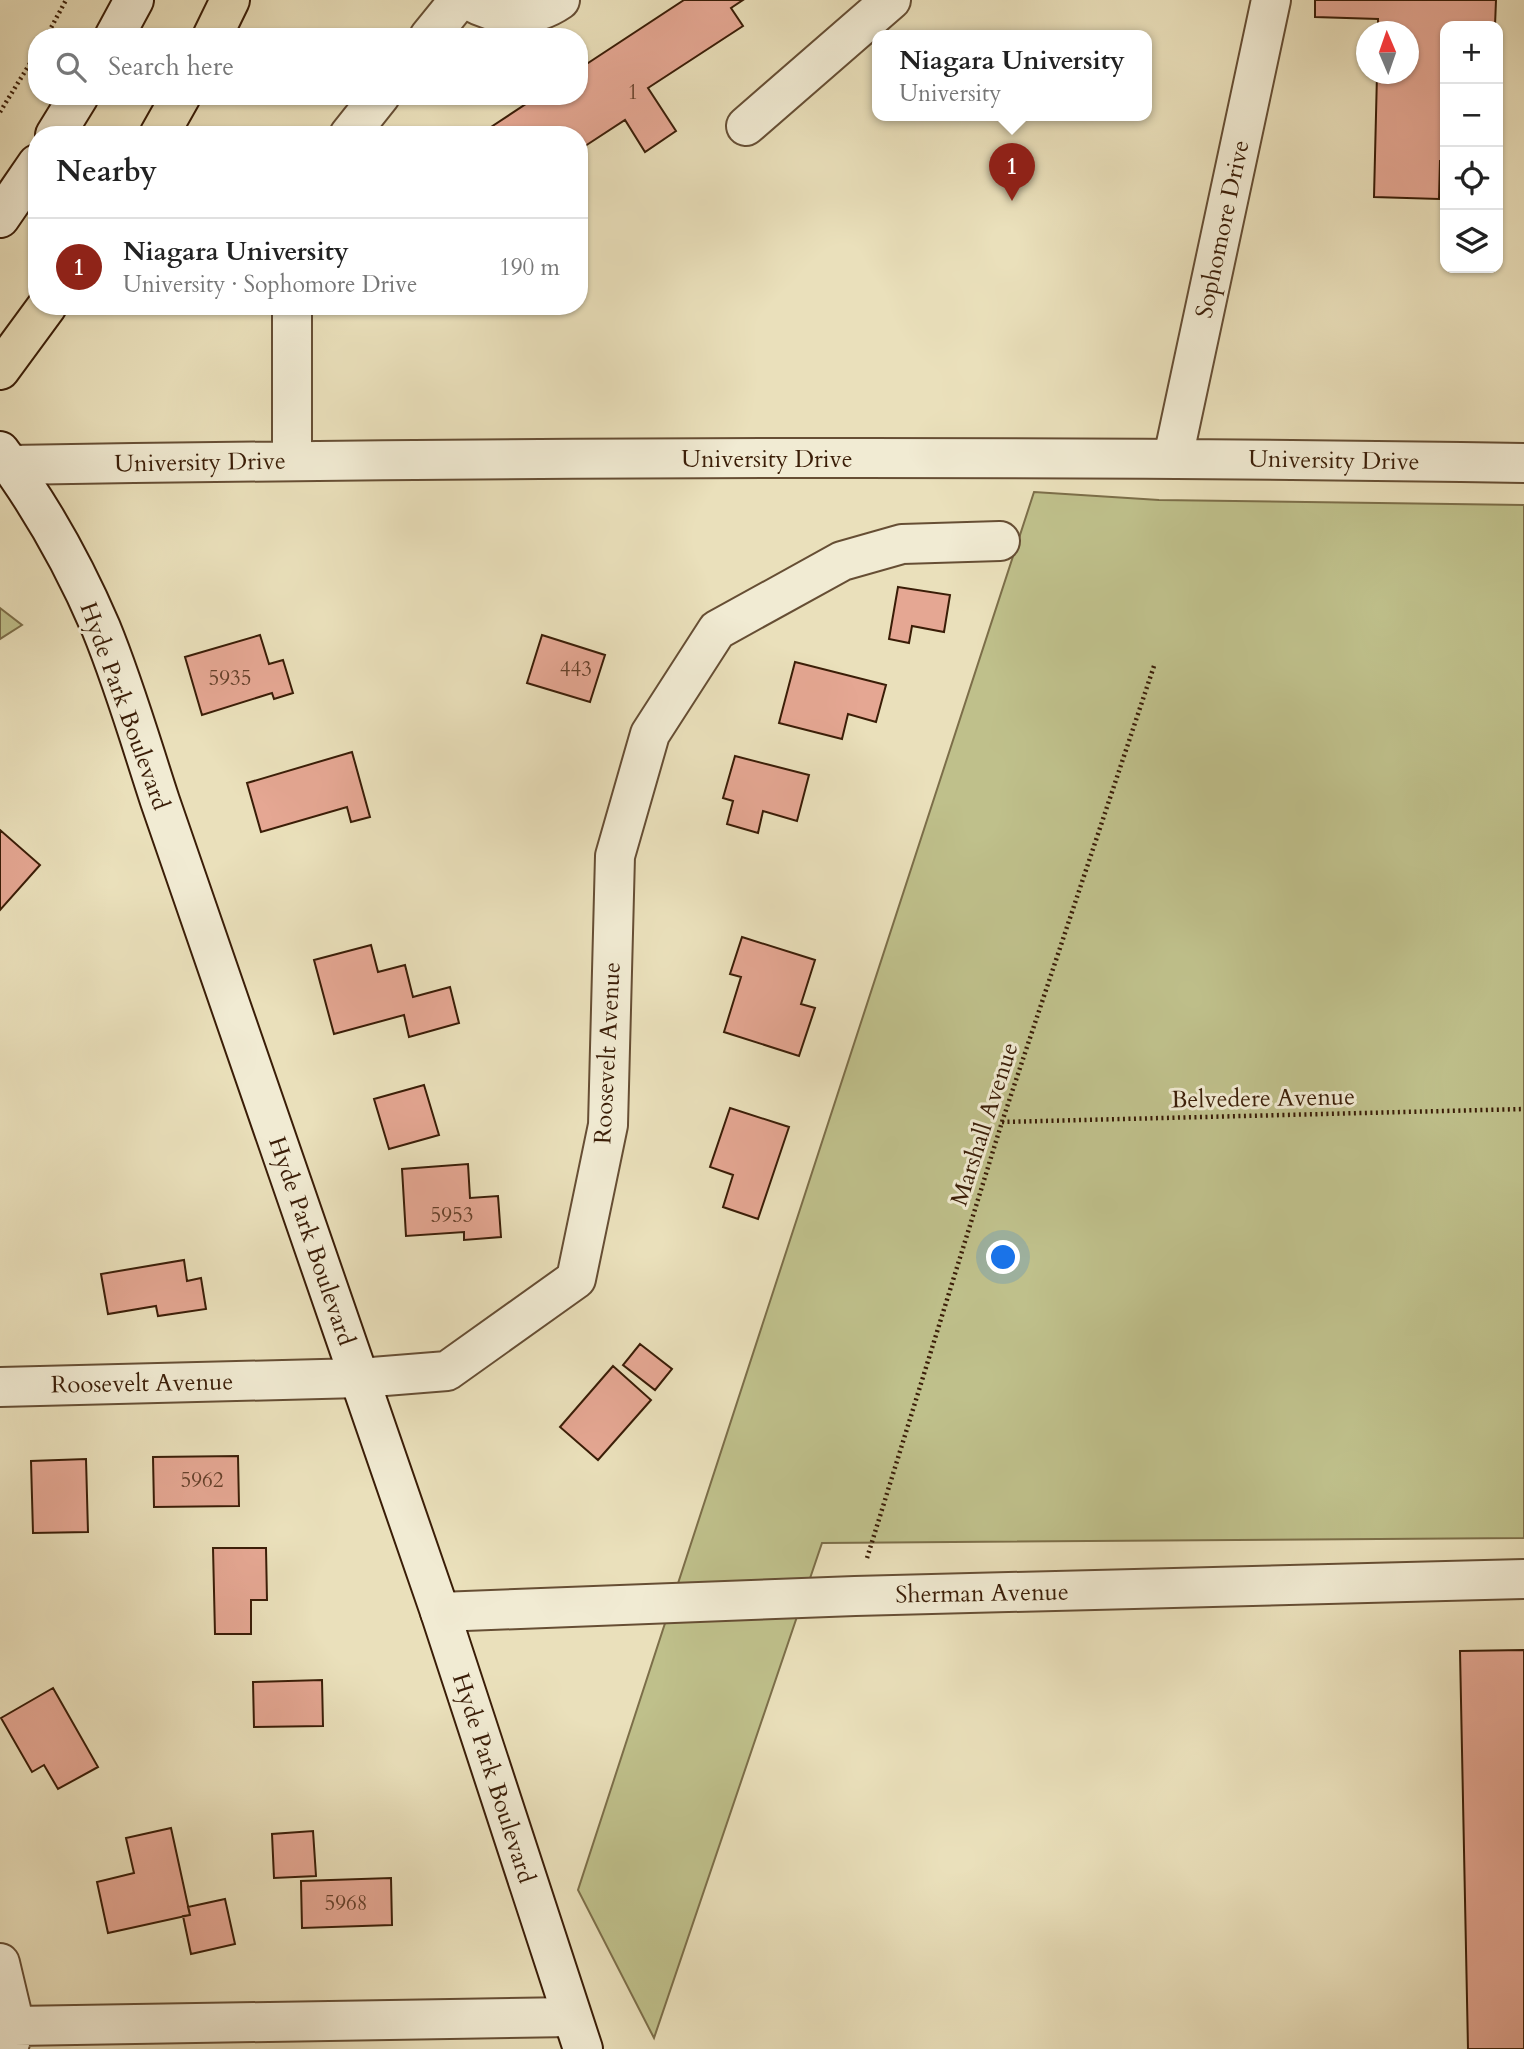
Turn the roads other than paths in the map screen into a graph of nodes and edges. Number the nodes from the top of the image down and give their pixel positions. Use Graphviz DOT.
graph roads {
  1 [pos="134,0"];
  2 [pos="230,0"];
  3 [pos="459,0"];
  4 [pos="468,0"];
  5 [pos="561,0"];
  6 [pos="891,0"];
  7 [pos="1271,0"];
  8 [pos="119,28"];
  9 [pos="216,28"];
  10 [pos="436,28"];
  11 [pos="73,105"];
  12 [pos="176,105"];
  13 [pos="373,105"];
  14 [pos="61,126"];
  15 [pos="164,126"];
  16 [pos="356,126"];
  17 [pos="746,126"];
  18 [pos="28,177"];
  19 [pos="0,218"];
  20 [pos="40,315"];
  21 [pos="292,315"];
  22 [pos="0,370"];
  23 [pos="5,458"];
  24 [pos="1173,458"];
  25 [pos="292,460"];
  26 [pos="1524,463"];
  27 [pos="1000,541"];
  28 [pos="360,1378"];
  29 [pos="0,1387"];
  30 [pos="1524,1578"];
  31 [pos="440,1612"];
  32 [pos="0,1963"];
  33 [pos="577,2033"];
  34 [pos="11,2038"];
  1 -- 8 [label="street"];
  2 -- 9 [label="main road"];
  3 -- 10 [label="street"];
  4 -- 5 [label="street"];
  6 -- 17 [label="street"];
  7 -- 24 [label="street, Sophomore Drive"];
  11 -- 14 [label="street"];
  12 -- 15 [label="main road"];
  13 -- 16 [label="street"];
  18 -- 19 [label="street"];
  20 -- 22 [label="main road"];
  21 -- 25 [label="street"];
  23 -- 25 [label="street, University Drive"];
  23 -- 28 [label="street, Hyde Park Boulevard"];
  24 -- 25 [label="street, University Drive"];
  24 -- 26 [label="street, University Drive"];
  27 -- 28 [label="street, Roosevelt Avenue"];
  28 -- 29 [label="street, Roosevelt Avenue"];
  28 -- 31 [label="street, Hyde Park Boulevard"];
  30 -- 31 [label="street, Sherman Avenue"];
  31 -- 33 [label="street, Hyde Park Boulevard"];
  32 -- 34 [label="street"];
  33 -- 34 [label="street"];
}
